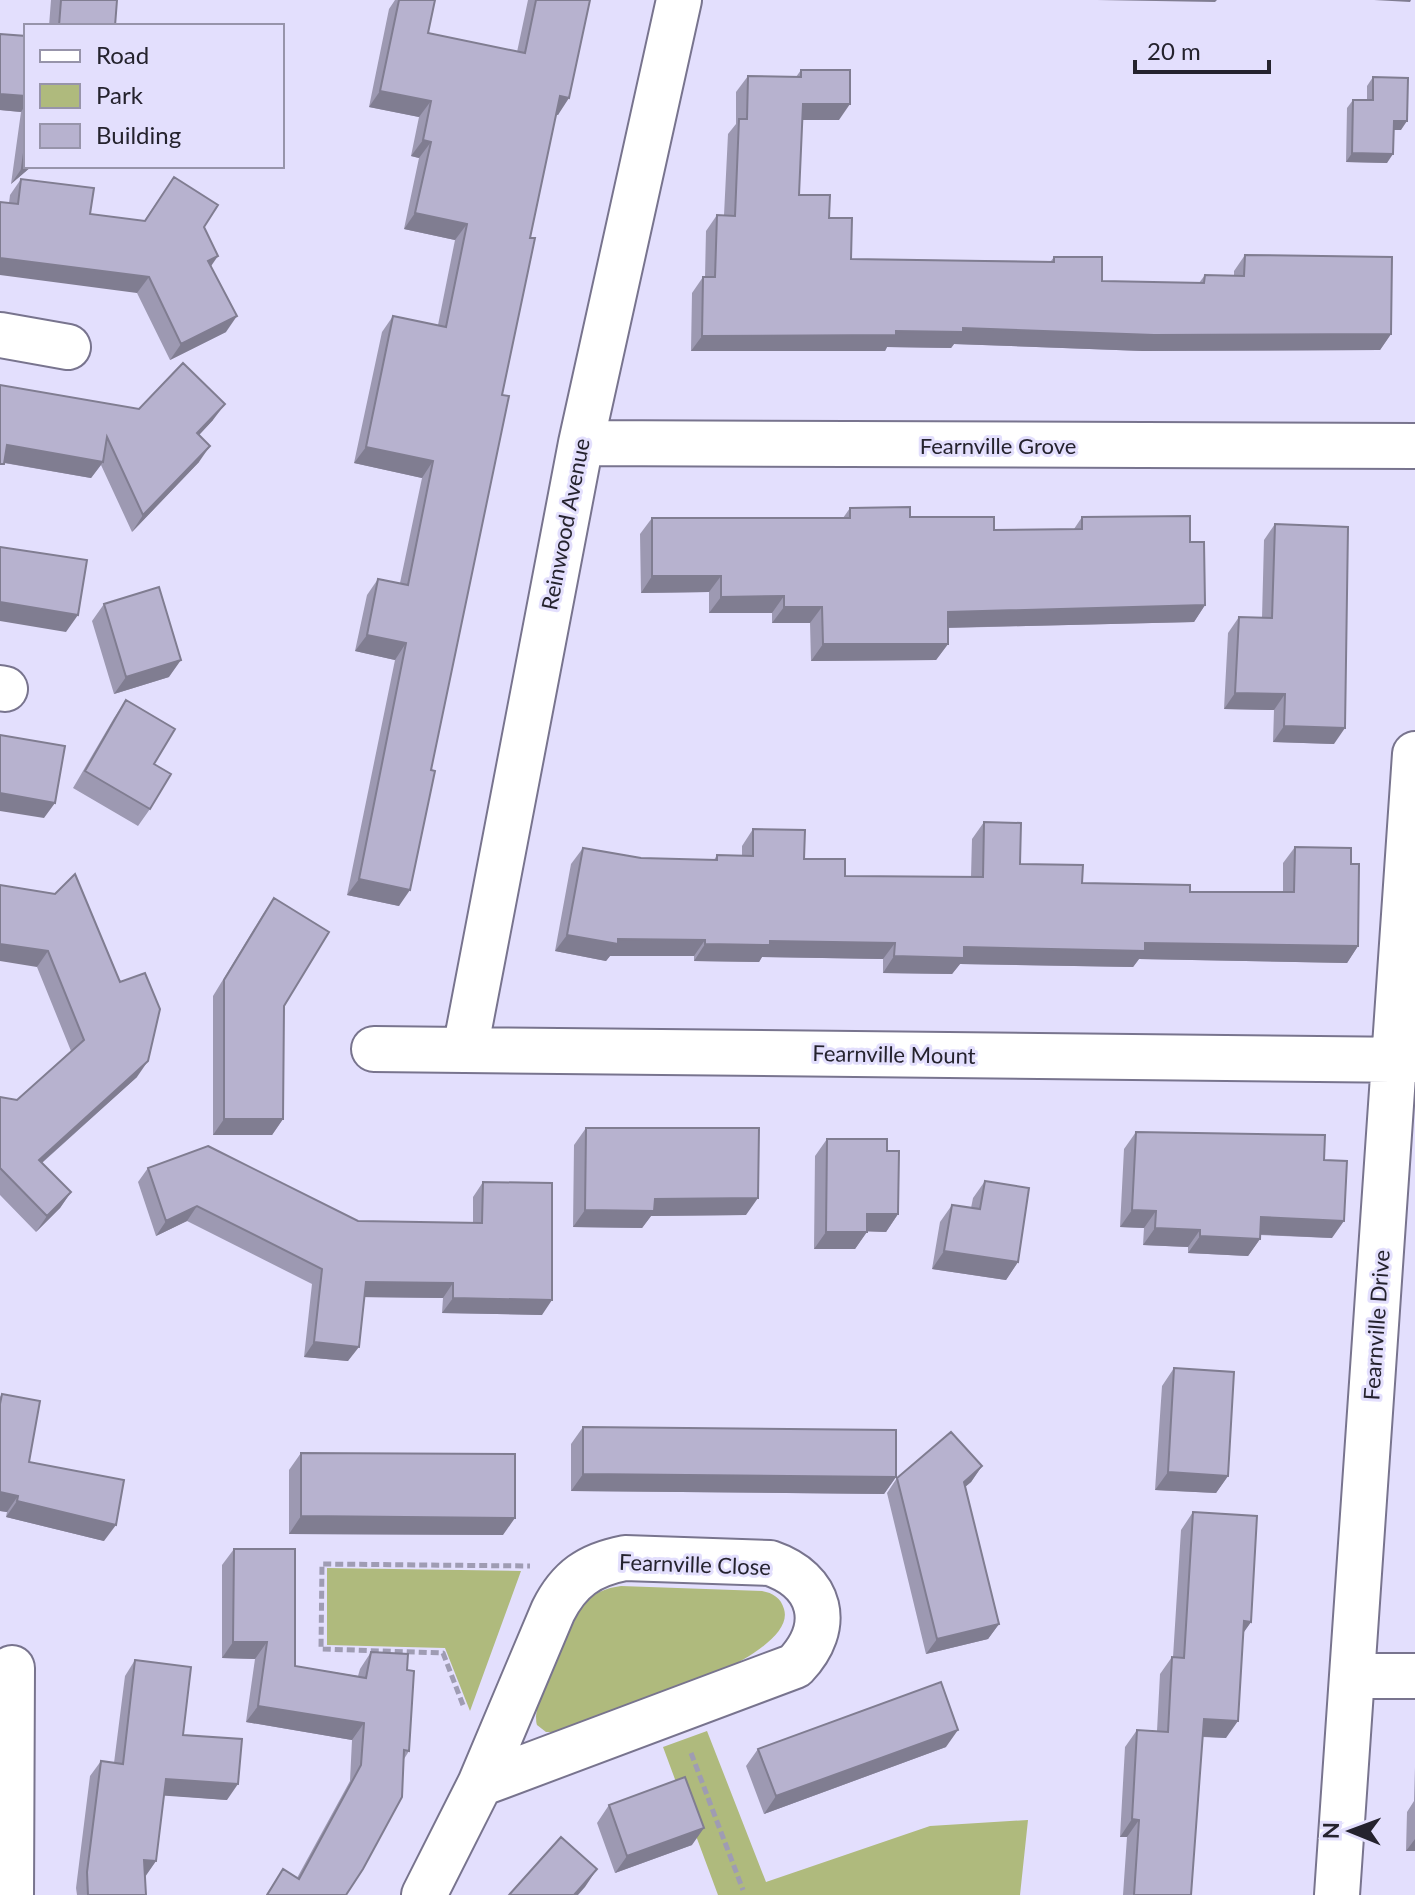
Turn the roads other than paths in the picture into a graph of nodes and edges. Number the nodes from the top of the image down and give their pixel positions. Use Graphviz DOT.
graph roads {
  1 [pos="679,0"];
  2 [pos="0,335"];
  3 [pos="68,347"];
  4 [pos="581,443"];
  5 [pos="1415,446"];
  6 [pos="1415,754"];
  7 [pos="374,1049"];
  8 [pos="465,1050"];
  9 [pos="1404,1060"];
  10 [pos="12,1668"];
  11 [pos="1354,1676"];
  12 [pos="1415,1676"];
  13 [pos="484,1775"];
  14 [pos="11,1895"];
  15 [pos="424,1895"];
  16 [pos="1337,1895"];
  1 -- 4 [label="street, Reinwood Avenue"];
  2 -- 3 [label="street"];
  4 -- 5 [label="street, Fearnville Grove"];
  4 -- 8 [label="street, Reinwood Avenue"];
  6 -- 9 [label="street, Fearnville Drive"];
  7 -- 8 [label="street, Fearnville Mount"];
  8 -- 9 [label="street, Fearnville Mount"];
  9 -- 11 [label="street, Fearnville Drive"];
  10 -- 14 [label="street"];
  11 -- 12 [label="street"];
  11 -- 16 [label="street, Fearnville Drive"];
  13 -- 13 [label="street, Fearnville Close"];
  13 -- 15 [label="street"];
}
